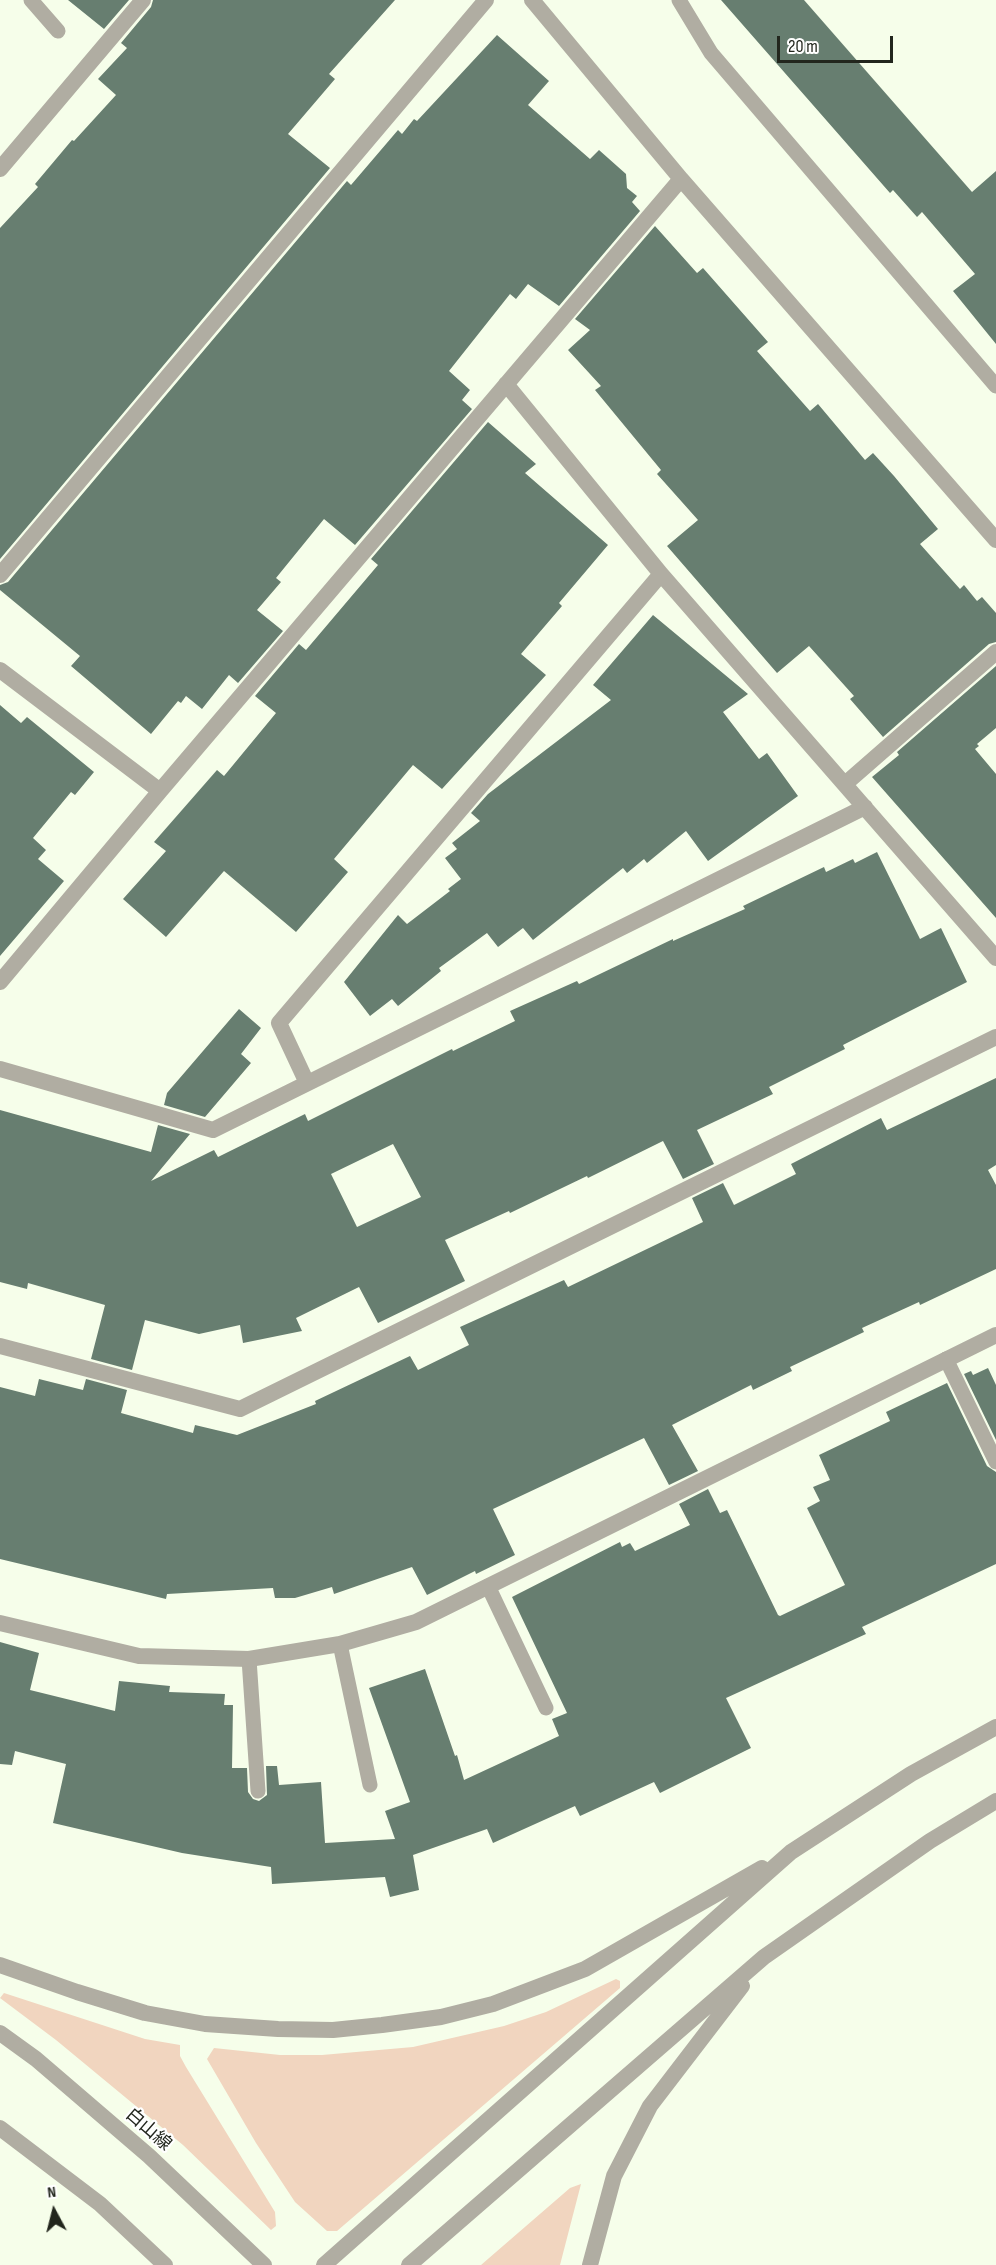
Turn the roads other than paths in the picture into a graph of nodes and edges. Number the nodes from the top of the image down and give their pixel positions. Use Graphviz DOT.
graph roads {
  1 [pos="31,0"];
  2 [pos="143,0"];
  3 [pos="486,0"];
  4 [pos="532,0"];
  5 [pos="679,0"];
  6 [pos="58,31"];
  7 [pos="0,169"];
  8 [pos="681,179"];
  9 [pos="506,384"];
  10 [pos="996,386"];
  11 [pos="996,540"];
  12 [pos="0,574"];
  13 [pos="661,574"];
  14 [pos="996,651"];
  15 [pos="0,670"];
  16 [pos="844,784"];
  17 [pos="160,790"];
  18 [pos="865,807"];
  19 [pos="996,958"];
  20 [pos="0,982"];
  21 [pos="996,1037"];
  22 [pos="0,1069"];
  23 [pos="307,1083"];
  24 [pos="996,1335"];
  25 [pos="0,1346"];
  26 [pos="946,1359"];
  27 [pos="996,1462"];
  28 [pos="488,1586"];
  29 [pos="0,1623"];
  30 [pos="340,1644"];
  31 [pos="249,1659"];
  32 [pos="546,1708"];
  33 [pos="996,1727"];
  34 [pos="370,1785"];
  35 [pos="258,1791"];
  36 [pos="996,1801"];
  37 [pos="791,1852"];
  38 [pos="764,1957"];
  39 [pos="0,1965"];
  40 [pos="0,2033"];
  41 [pos="0,2128"];
  42 [pos="165,2265"];
  43 [pos="264,2265"];
  44 [pos="324,2265"];
  45 [pos="409,2265"];
  46 [pos="590,2265"];
  1 -- 6 [label="lane"];
  2 -- 7 [label="street"];
  3 -- 12 [label="street"];
  4 -- 8 [label="street"];
  5 -- 10 [label="lane"];
  8 -- 9 [label="street"];
  8 -- 11 [label="street"];
  9 -- 13 [label="street"];
  9 -- 17 [label="street"];
  13 -- 16 [label="street"];
  13 -- 23 [label="street"];
  14 -- 16 [label="street"];
  15 -- 17 [label="street"];
  16 -- 18 [label="street"];
  17 -- 20 [label="street"];
  18 -- 19 [label="street"];
  18 -- 23 [label="street"];
  21 -- 25 [label="street"];
  22 -- 23 [label="street"];
  24 -- 26 [label="street"];
  26 -- 27 [label="lane"];
  26 -- 28 [label="street"];
  28 -- 30 [label="street"];
  28 -- 32 [label="lane"];
  29 -- 31 [label="street"];
  30 -- 31 [label="street"];
  30 -- 34 [label="lane"];
  31 -- 35 [label="lane"];
  33 -- 37 [label="street"];
  36 -- 38 [label="street"];
  37 -- 39 [label="street"];
  37 -- 44 [label="street"];
  38 -- 45 [label="street"];
  38 -- 46 [label="street"];
  40 -- 43 [label="street, 白山線"];
  41 -- 42 [label="street"];
}
